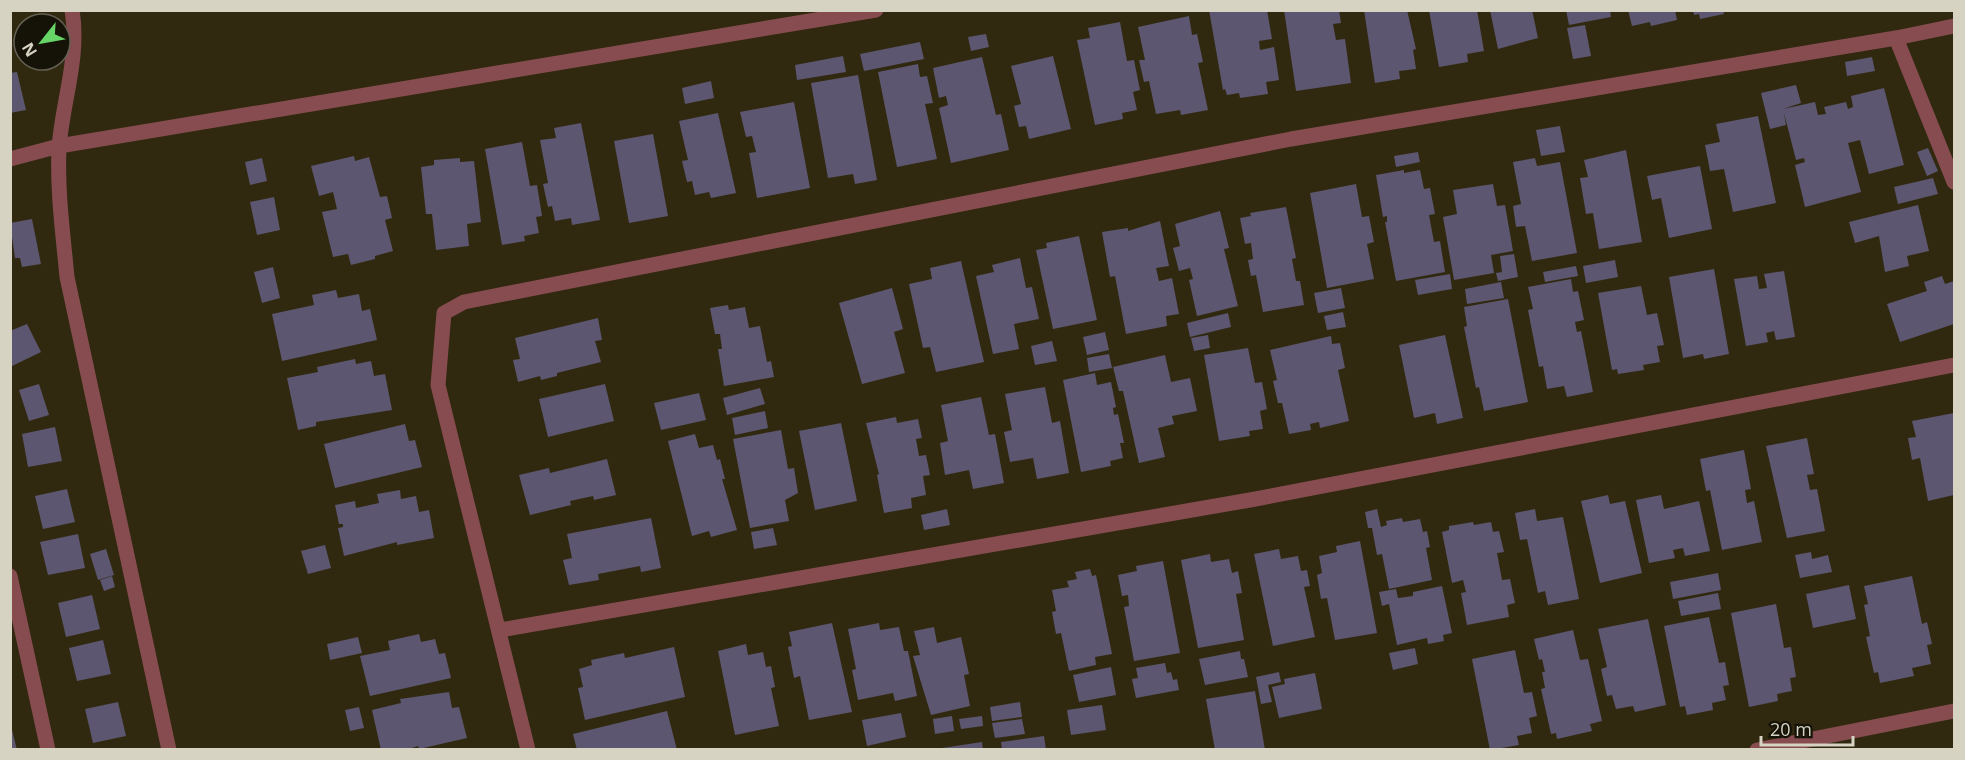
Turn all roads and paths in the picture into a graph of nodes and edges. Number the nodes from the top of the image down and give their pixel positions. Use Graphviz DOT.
graph roads {
  1 [pos="72,10"];
  2 [pos="876,10"];
  3 [pos="1954,26"];
  4 [pos="1896,38"];
  5 [pos="59,146"];
  6 [pos="10,159"];
  7 [pos="1954,182"];
  8 [pos="1954,365"];
  9 [pos="10,576"];
  10 [pos="500,630"];
  11 [pos="1954,711"];
  12 [pos="48,750"];
  13 [pos="169,750"];
  14 [pos="528,750"];
  15 [pos="1757,750"];
  1 -- 5 [label="street"];
  2 -- 5 [label="street"];
  3 -- 4 [label="street"];
  4 -- 7 [label="street"];
  4 -- 10 [label="street"];
  5 -- 6 [label="street"];
  5 -- 13 [label="street"];
  8 -- 10 [label="street"];
  9 -- 12 [label="street"];
  10 -- 14 [label="street"];
  11 -- 15 [label="street"];
}
